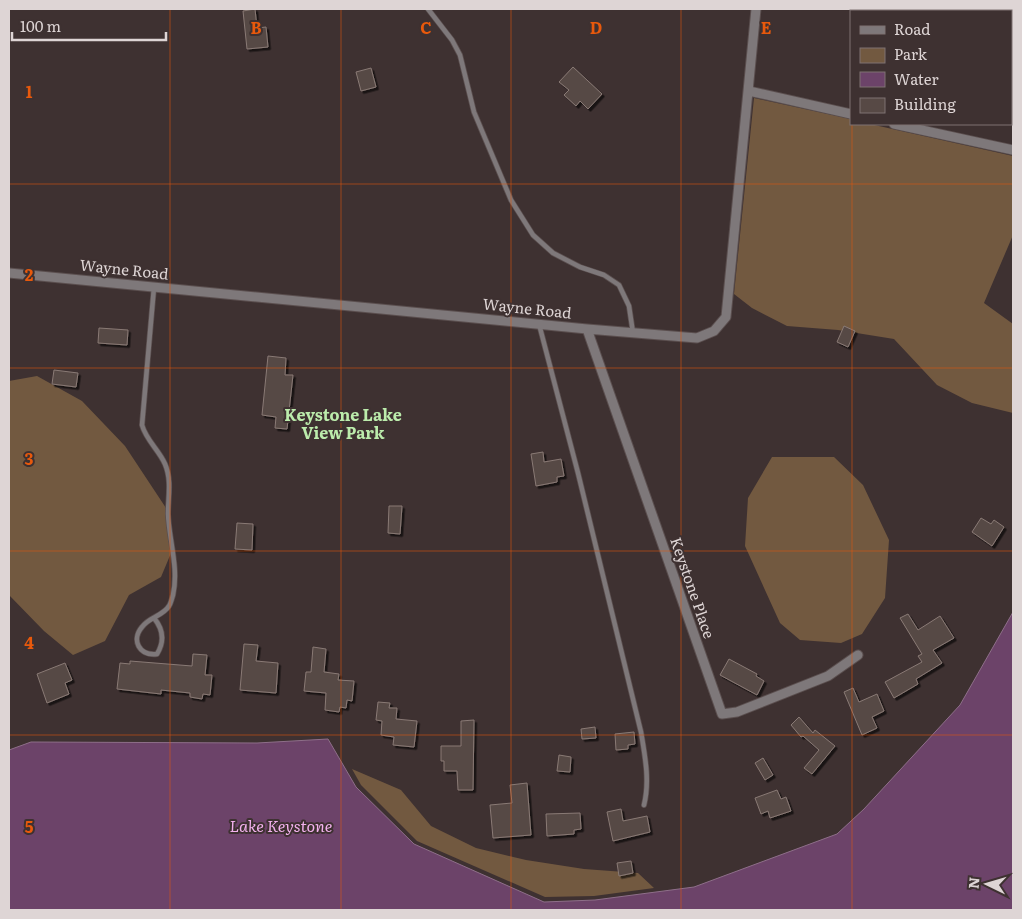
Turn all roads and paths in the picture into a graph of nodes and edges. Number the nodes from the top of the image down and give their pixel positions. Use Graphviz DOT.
graph roads {
  1 [pos="428,9"];
  2 [pos="756,9"];
  3 [pos="749,91"];
  4 [pos="850,114"];
  5 [pos="899,125"];
  6 [pos="1013,150"];
  7 [pos="9,273"];
  8 [pos="154,287"];
  9 [pos="539,324"];
  10 [pos="587,329"];
  11 [pos="633,333"];
  12 [pos="154,618"];
  13 [pos="858,655"];
  14 [pos="644,805"];
  1 -- 11 [label="lane"];
  2 -- 3 [label="street, Wayne Road"];
  3 -- 4 [label="street"];
  3 -- 11 [label="street, Wayne Road"];
  5 -- 6 [label="street"];
  7 -- 8 [label="street, Wayne Road"];
  8 -- 9 [label="street, Wayne Road"];
  8 -- 12 [label="lane"];
  9 -- 10 [label="street, Wayne Road"];
  9 -- 14 [label="lane"];
  10 -- 11 [label="street, Wayne Road"];
  10 -- 13 [label="street, Keystone Place"];
  12 -- 12 [label="lane"];
}
